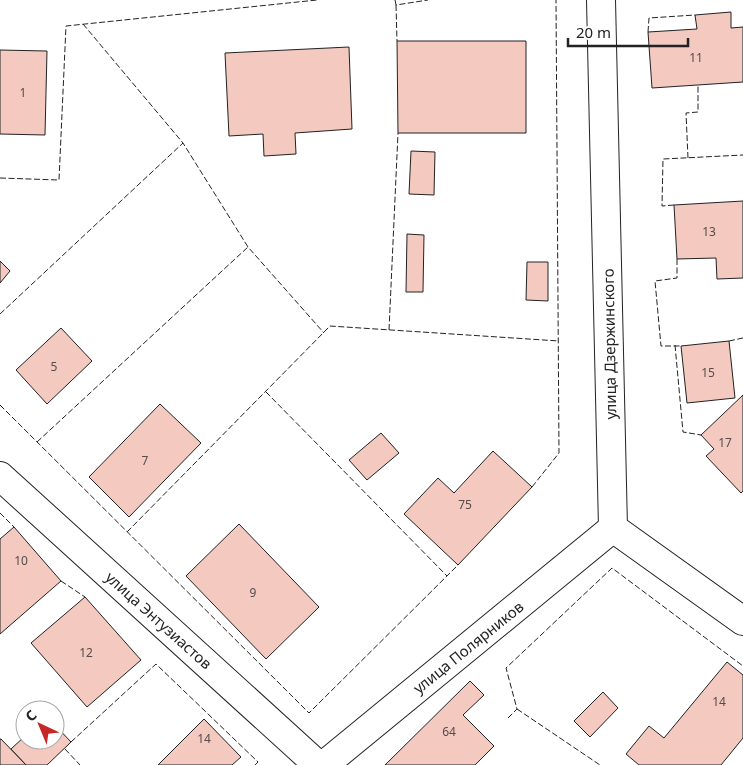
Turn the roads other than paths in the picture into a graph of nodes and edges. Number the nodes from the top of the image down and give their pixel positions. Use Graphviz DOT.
graph roads {
  1 [pos="601,0"];
  2 [pos="0,476"];
  3 [pos="613,528"];
  4 [pos="743,621"];
  5 [pos="318,765"];
  6 [pos="324,765"];
  1 -- 3 [label="street, улица Дзержинского"];
  2 -- 5 [label="street, улица Энтузиастов"];
  3 -- 4 [label="street"];
  3 -- 6 [label="street, улица Полярников"];
}
